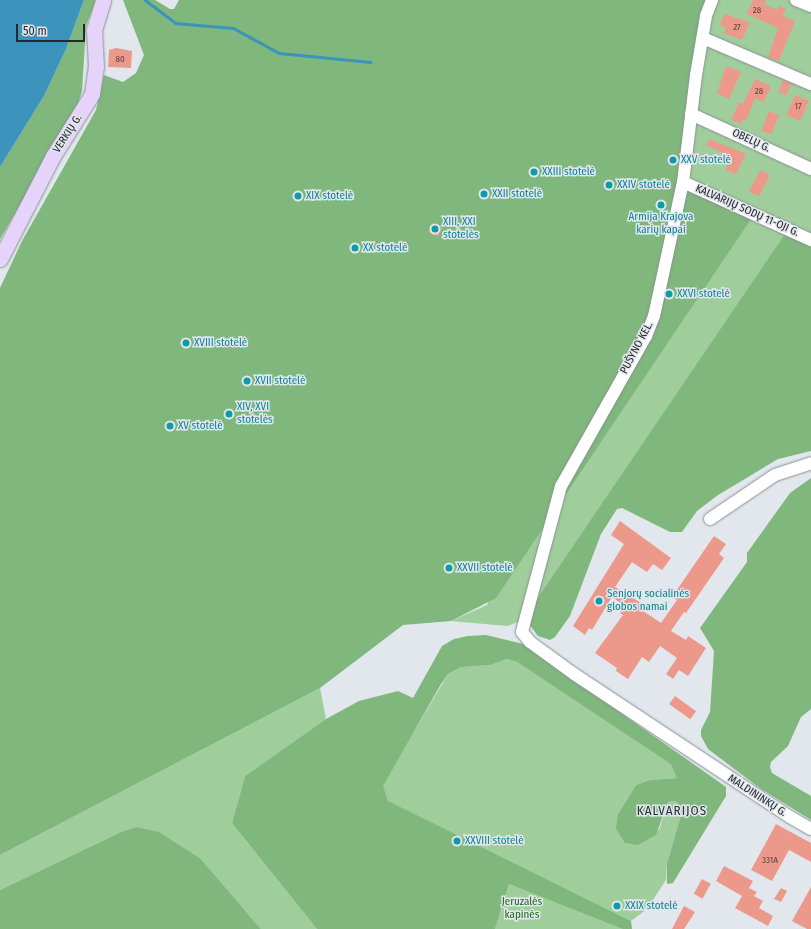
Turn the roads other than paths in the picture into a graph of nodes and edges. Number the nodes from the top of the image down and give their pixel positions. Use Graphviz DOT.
graph roads {
  1 [pos="103,0"];
  2 [pos="712,0"];
  3 [pos="796,0"];
  4 [pos="811,6"];
  5 [pos="703,38"];
  6 [pos="811,84"];
  7 [pos="691,114"];
  8 [pos="811,168"];
  9 [pos="683,182"];
  10 [pos="811,240"];
  11 [pos="0,259"];
  12 [pos="811,464"];
  13 [pos="710,519"];
  14 [pos="522,632"];
  15 [pos="811,829"];
  1 -- 11 [label="main road, VERKIŲ G."];
  2 -- 5 [label="street, PUŠYNO KEL."];
  3 -- 4 [label="street"];
  5 -- 6 [label="street"];
  5 -- 7 [label="street, PUŠYNO KEL."];
  7 -- 8 [label="street, OBELŲ G."];
  7 -- 9 [label="street, PUŠYNO KEL."];
  9 -- 10 [label="street, KALVARIJŲ SODŲ 11-OJI G."];
  9 -- 14 [label="street, PUŠYNO KEL."];
  12 -- 13 [label="street"];
  14 -- 15 [label="street, MALDININKŲ G."];
}
